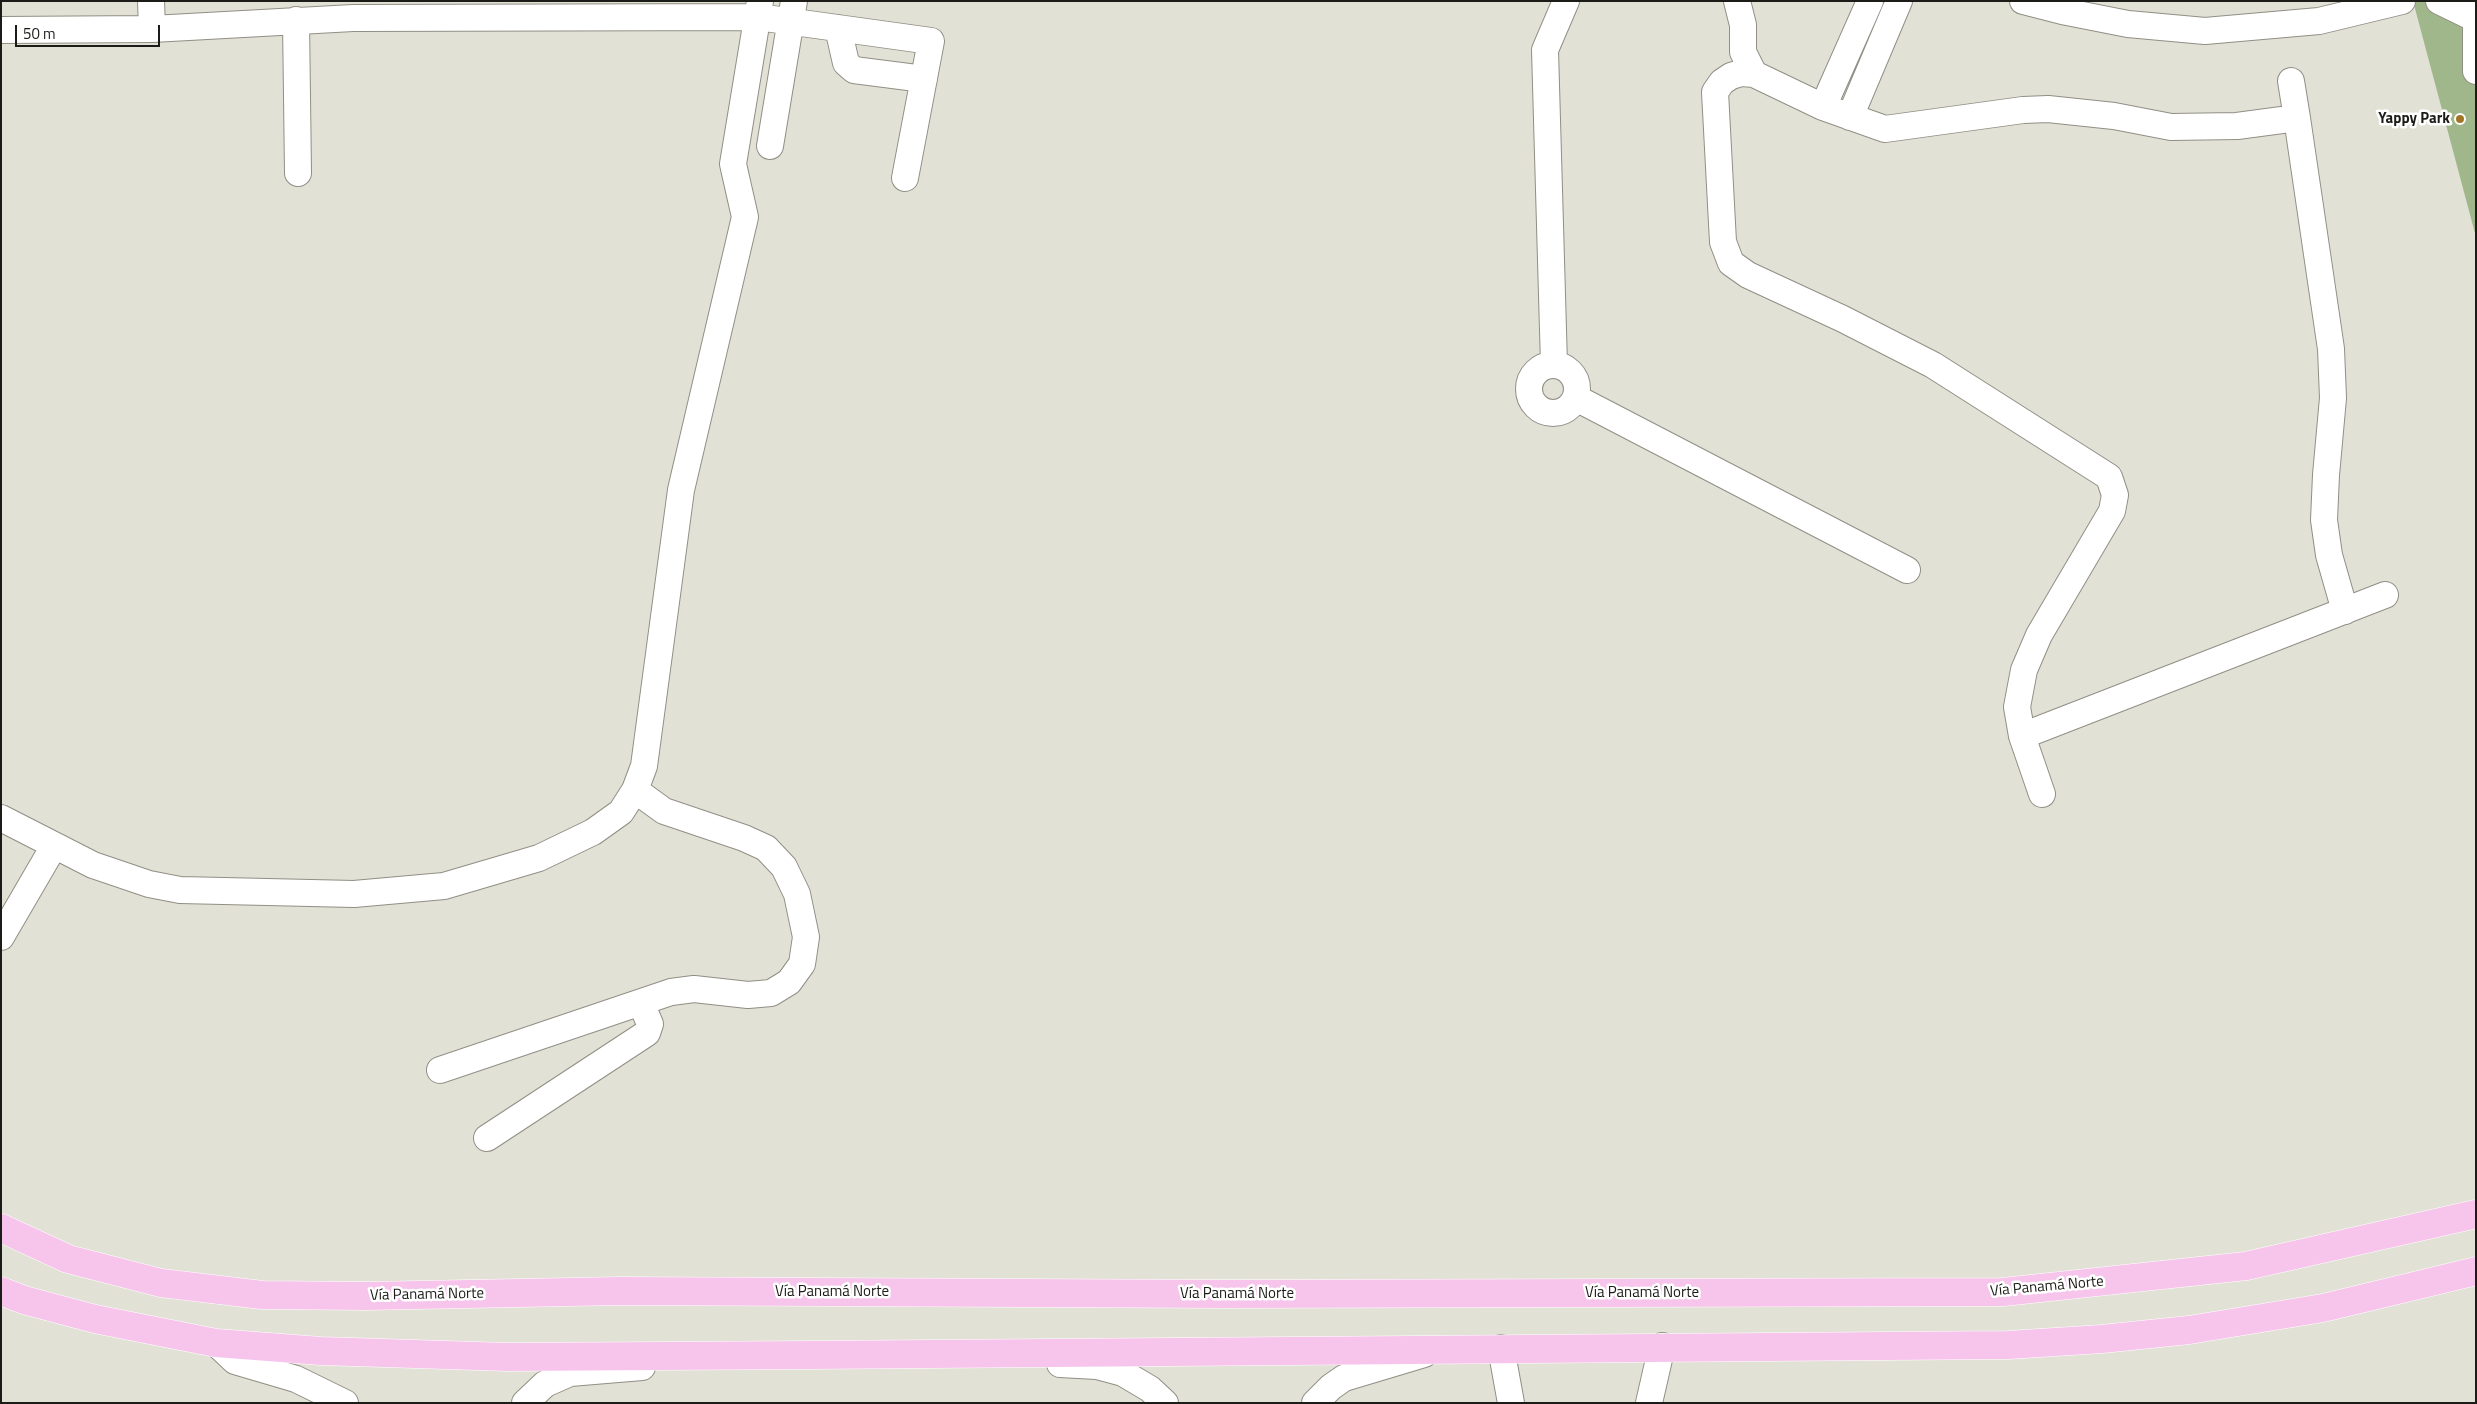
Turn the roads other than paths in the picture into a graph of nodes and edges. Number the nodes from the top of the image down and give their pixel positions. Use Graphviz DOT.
graph roads {
  1 [pos="151,1"];
  2 [pos="1566,1"];
  3 [pos="1737,1"];
  4 [pos="1870,1"];
  5 [pos="1899,1"];
  6 [pos="2023,1"];
  7 [pos="2402,1"];
  8 [pos="2439,1"];
  9 [pos="2474,1"];
  10 [pos="759,9"];
  11 [pos="340,10"];
  12 [pos="792,11"];
  13 [pos="2476,19"];
  14 [pos="296,20"];
  15 [pos="838,28"];
  16 [pos="152,29"];
  17 [pos="1,30"];
  18 [pos="2476,71"];
  19 [pos="1754,74"];
  20 [pos="924,79"];
  21 [pos="2291,81"];
  22 [pos="1823,107"];
  23 [pos="1850,118"];
  24 [pos="2297,118"];
  25 [pos="770,146"];
  26 [pos="298,173"];
  27 [pos="905,178"];
  28 [pos="1554,365"];
  29 [pos="1576,398"];
  30 [pos="1907,570"];
  31 [pos="2385,595"];
  32 [pos="2345,611"];
  33 [pos="2022,736"];
  34 [pos="635,790"];
  35 [pos="2042,794"];
  36 [pos="1,818"];
  37 [pos="54,846"];
  38 [pos="1,937"];
  39 [pos="641,1003"];
  40 [pos="440,1070"];
  41 [pos="487,1138"];
  42 [pos="2476,1214"];
  43 [pos="1,1228"];
  44 [pos="2476,1271"];
  45 [pos="1,1291"];
  46 [pos="216,1343"];
  47 [pos="1662,1346"];
  48 [pos="1501,1348"];
  49 [pos="1443,1349"];
  50 [pos="1035,1353"];
  51 [pos="665,1356"];
  52 [pos="346,1403"];
  53 [pos="525,1403"];
  54 [pos="1164,1403"];
  55 [pos="1315,1403"];
  56 [pos="1511,1403"];
  57 [pos="1649,1403"];
  1 -- 16 [label="street"];
  2 -- 28 [label="street"];
  3 -- 19 [label="street"];
  4 -- 22 [label="street"];
  5 -- 23 [label="street"];
  6 -- 7 [label="street"];
  8 -- 13 [label="street"];
  9 -- 13 [label="street"];
  10 -- 11 [label="street"];
  10 -- 12 [label="street"];
  10 -- 34 [label="street"];
  11 -- 14 [label="street"];
  12 -- 15 [label="street"];
  12 -- 25 [label="street"];
  13 -- 18 [label="street"];
  14 -- 16 [label="street"];
  14 -- 26 [label="street"];
  15 -- 20 [label="street"];
  15 -- 20 [label="street"];
  16 -- 17 [label="street"];
  19 -- 22 [label="street"];
  19 -- 33 [label="street"];
  20 -- 27 [label="street"];
  21 -- 24 [label="street"];
  22 -- 23 [label="street"];
  23 -- 24 [label="street"];
  24 -- 32 [label="street"];
  28 -- 29 [label="street"];
  28 -- 29 [label="street"];
  29 -- 30 [label="street"];
  31 -- 32 [label="street"];
  32 -- 33 [label="street"];
  33 -- 35 [label="street"];
  34 -- 37 [label="street"];
  34 -- 39 [label="street"];
  36 -- 37 [label="street"];
  37 -- 38 [label="street"];
  39 -- 40 [label="street"];
  39 -- 41 [label="street"];
  42 -- 43 [label="main road, Vía Panamá Norte"];
  44 -- 47 [label="main road"];
  45 -- 46 [label="main road"];
  46 -- 51 [label="main road"];
  46 -- 52 [label="street"];
  47 -- 48 [label="main road"];
  47 -- 57 [label="street"];
  48 -- 49 [label="main road"];
  48 -- 56 [label="street"];
  49 -- 50 [label="main road"];
  49 -- 55 [label="street"];
  50 -- 51 [label="main road"];
  50 -- 54 [label="street"];
  51 -- 53 [label="street"];
}
